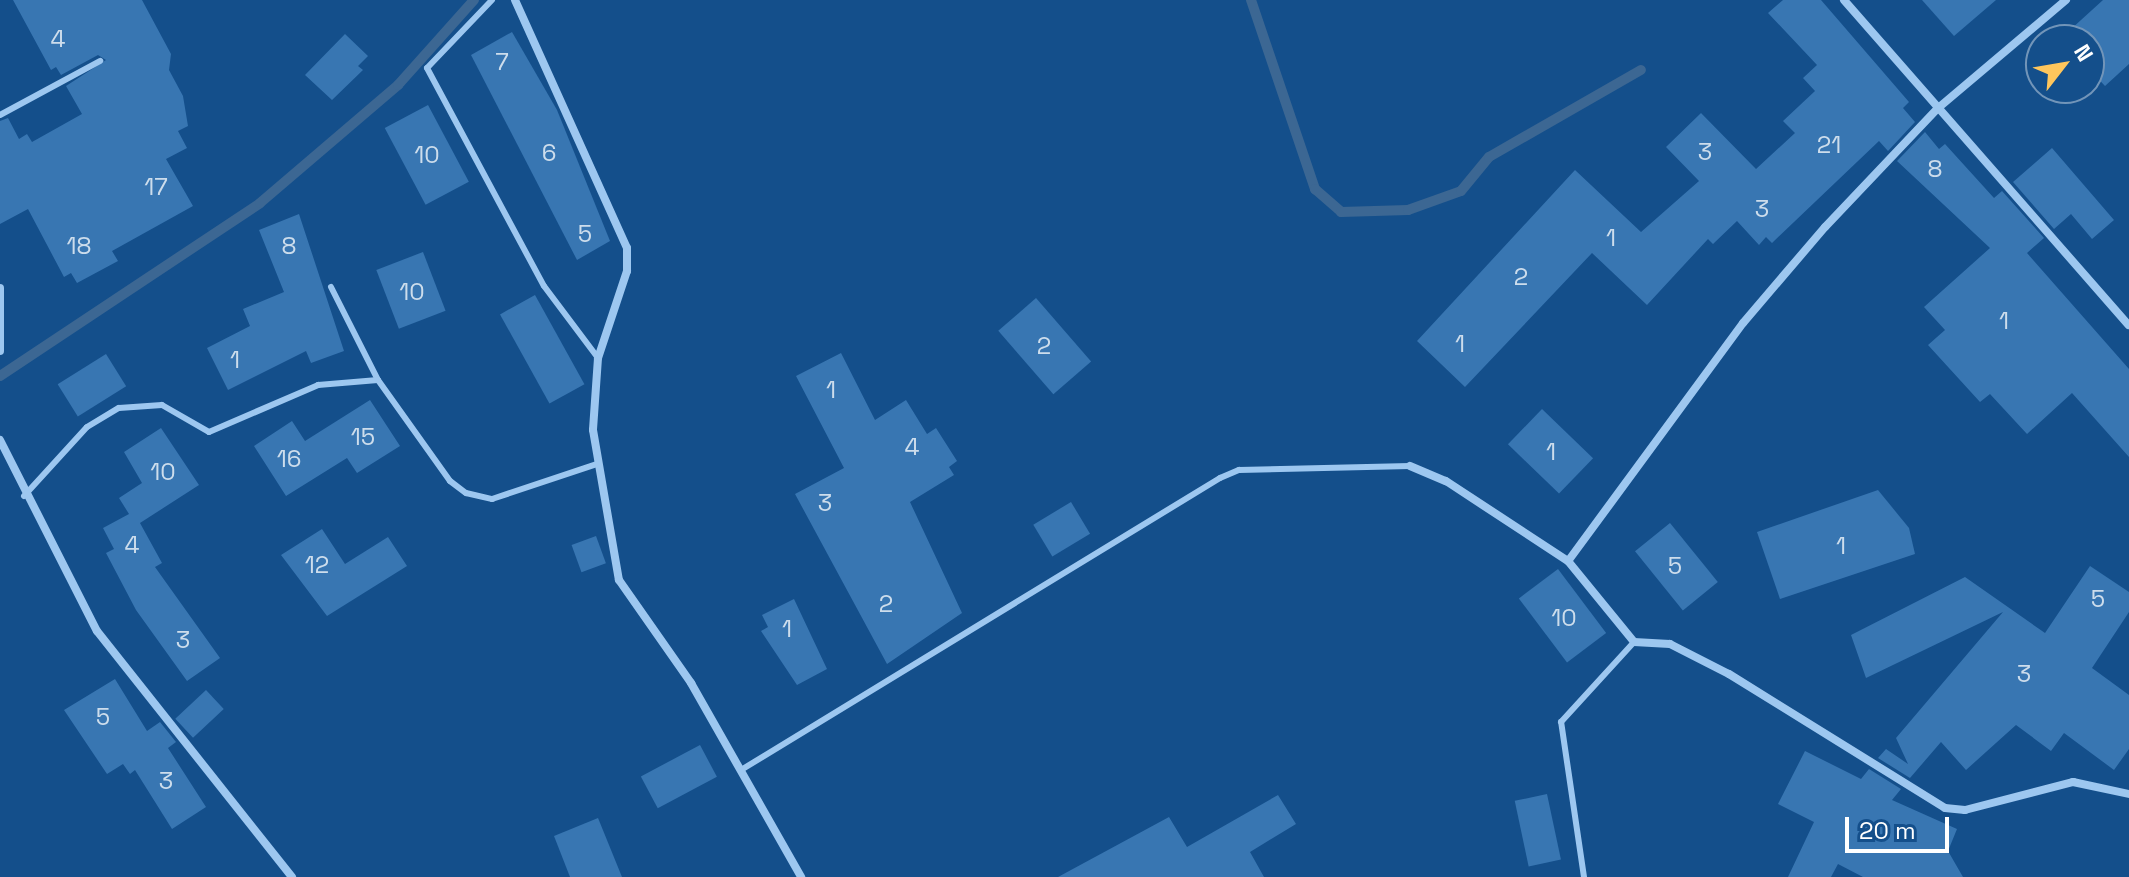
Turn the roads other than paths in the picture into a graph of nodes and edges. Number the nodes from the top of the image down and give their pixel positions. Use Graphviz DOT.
graph roads {
  1 [pos="492,0"];
  2 [pos="515,0"];
  3 [pos="1844,0"];
  4 [pos="2066,0"];
  5 [pos="100,61"];
  6 [pos="1938,108"];
  7 [pos="0,115"];
  8 [pos="331,287"];
  9 [pos="0,288"];
  10 [pos="2129,325"];
  11 [pos="0,351"];
  12 [pos="598,358"];
  13 [pos="378,380"];
  14 [pos="0,440"];
  15 [pos="597,464"];
  16 [pos="1410,466"];
  17 [pos="24,497"];
  18 [pos="1568,561"];
  19 [pos="1634,642"];
  20 [pos="741,770"];
  21 [pos="2129,794"];
  22 [pos="292,877"];
  23 [pos="801,877"];
  24 [pos="1584,877"];
  1 -- 12 [label="lane"];
  2 -- 12 [label="street"];
  3 -- 6 [label="street"];
  4 -- 6 [label="street"];
  5 -- 7 [label="lane"];
  6 -- 10 [label="street"];
  6 -- 18 [label="street"];
  8 -- 13 [label="lane"];
  9 -- 11 [label="street"];
  12 -- 15 [label="street"];
  13 -- 15 [label="lane"];
  13 -- 17 [label="lane"];
  14 -- 17 [label="street"];
  15 -- 20 [label="street"];
  16 -- 18 [label="street"];
  16 -- 20 [label="lane"];
  17 -- 22 [label="street"];
  18 -- 19 [label="street"];
  19 -- 21 [label="street"];
  19 -- 24 [label="lane"];
  20 -- 23 [label="street"];
}
